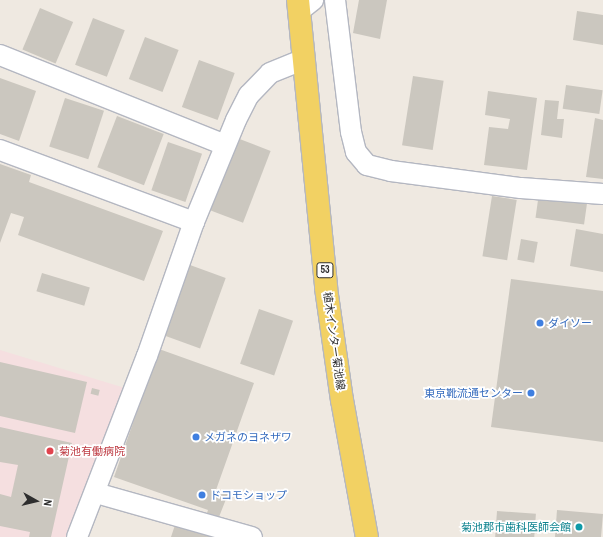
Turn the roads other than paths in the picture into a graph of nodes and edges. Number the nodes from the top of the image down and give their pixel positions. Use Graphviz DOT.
graph roads {
  1 [pos="335,0"];
  2 [pos="303,4"];
  3 [pos="0,55"];
  4 [pos="303,60"];
  5 [pos="225,145"];
  6 [pos="0,150"];
  7 [pos="603,194"];
  8 [pos="194,222"];
  9 [pos="96,493"];
  10 [pos="77,537"];
  11 [pos="252,537"];
  12 [pos="367,537"];
  1 -- 7 [label="street"];
  2 -- 4 [label="main road, 植木インター菊池線 / 53"];
  3 -- 5 [label="street"];
  4 -- 5 [label="street"];
  4 -- 12 [label="main road, 植木インター菊池線 / 53"];
  5 -- 8 [label="street"];
  6 -- 8 [label="street"];
  8 -- 9 [label="street"];
  9 -- 10 [label="street"];
  9 -- 11 [label="street"];
}
